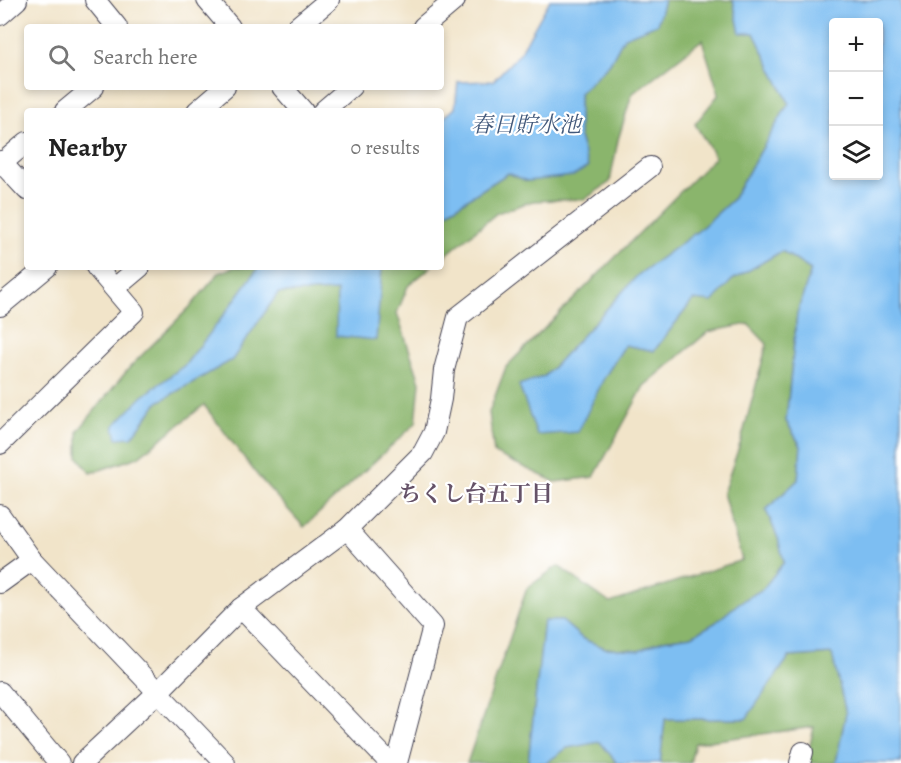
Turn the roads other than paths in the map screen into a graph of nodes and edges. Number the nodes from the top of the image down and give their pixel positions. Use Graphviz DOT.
graph roads {
  1 [pos="17,0"];
  2 [pos="95,0"];
  3 [pos="207,0"];
  4 [pos="455,0"];
  5 [pos="323,2"];
  6 [pos="0,15"];
  7 [pos="115,24"];
  8 [pos="227,24"];
  9 [pos="300,24"];
  10 [pos="427,24"];
  11 [pos="90,90"];
  12 [pos="222,90"];
  13 [pos="285,90"];
  14 [pos="348,90"];
  15 [pos="69,108"];
  16 [pos="200,108"];
  17 [pos="300,108"];
  18 [pos="326,108"];
  19 [pos="24,144"];
  20 [pos="1,163"];
  21 [pos="650,167"];
  22 [pos="24,187"];
  23 [pos="43,270"];
  24 [pos="99,270"];
  25 [pos="136,270"];
  26 [pos="115,288"];
  27 [pos="0,306"];
  28 [pos="0,444"];
  29 [pos="0,515"];
  30 [pos="347,529"];
  31 [pos="32,560"];
  32 [pos="0,583"];
  33 [pos="241,608"];
  34 [pos="0,692"];
  35 [pos="157,693"];
  36 [pos="59,763"];
  37 [pos="81,763"];
  38 [pos="225,763"];
  39 [pos="390,763"];
  40 [pos="397,763"];
  1 -- 6 [label="street"];
  2 -- 7 [label="street"];
  3 -- 8 [label="street"];
  4 -- 10 [label="street"];
  5 -- 9 [label="street"];
  11 -- 15 [label="street"];
  12 -- 16 [label="street"];
  13 -- 17 [label="street"];
  14 -- 18 [label="street"];
  19 -- 20 [label="street"];
  20 -- 22 [label="street"];
  21 -- 30 [label="street"];
  23 -- 27 [label="street"];
  24 -- 26 [label="street"];
  25 -- 26 [label="street"];
  26 -- 28 [label="street"];
  29 -- 31 [label="street"];
  30 -- 33 [label="street"];
  30 -- 40 [label="street"];
  31 -- 32 [label="street"];
  31 -- 35 [label="street"];
  33 -- 35 [label="street"];
  33 -- 39 [label="street"];
  34 -- 36 [label="street"];
  35 -- 37 [label="street"];
  35 -- 38 [label="street"];
}
